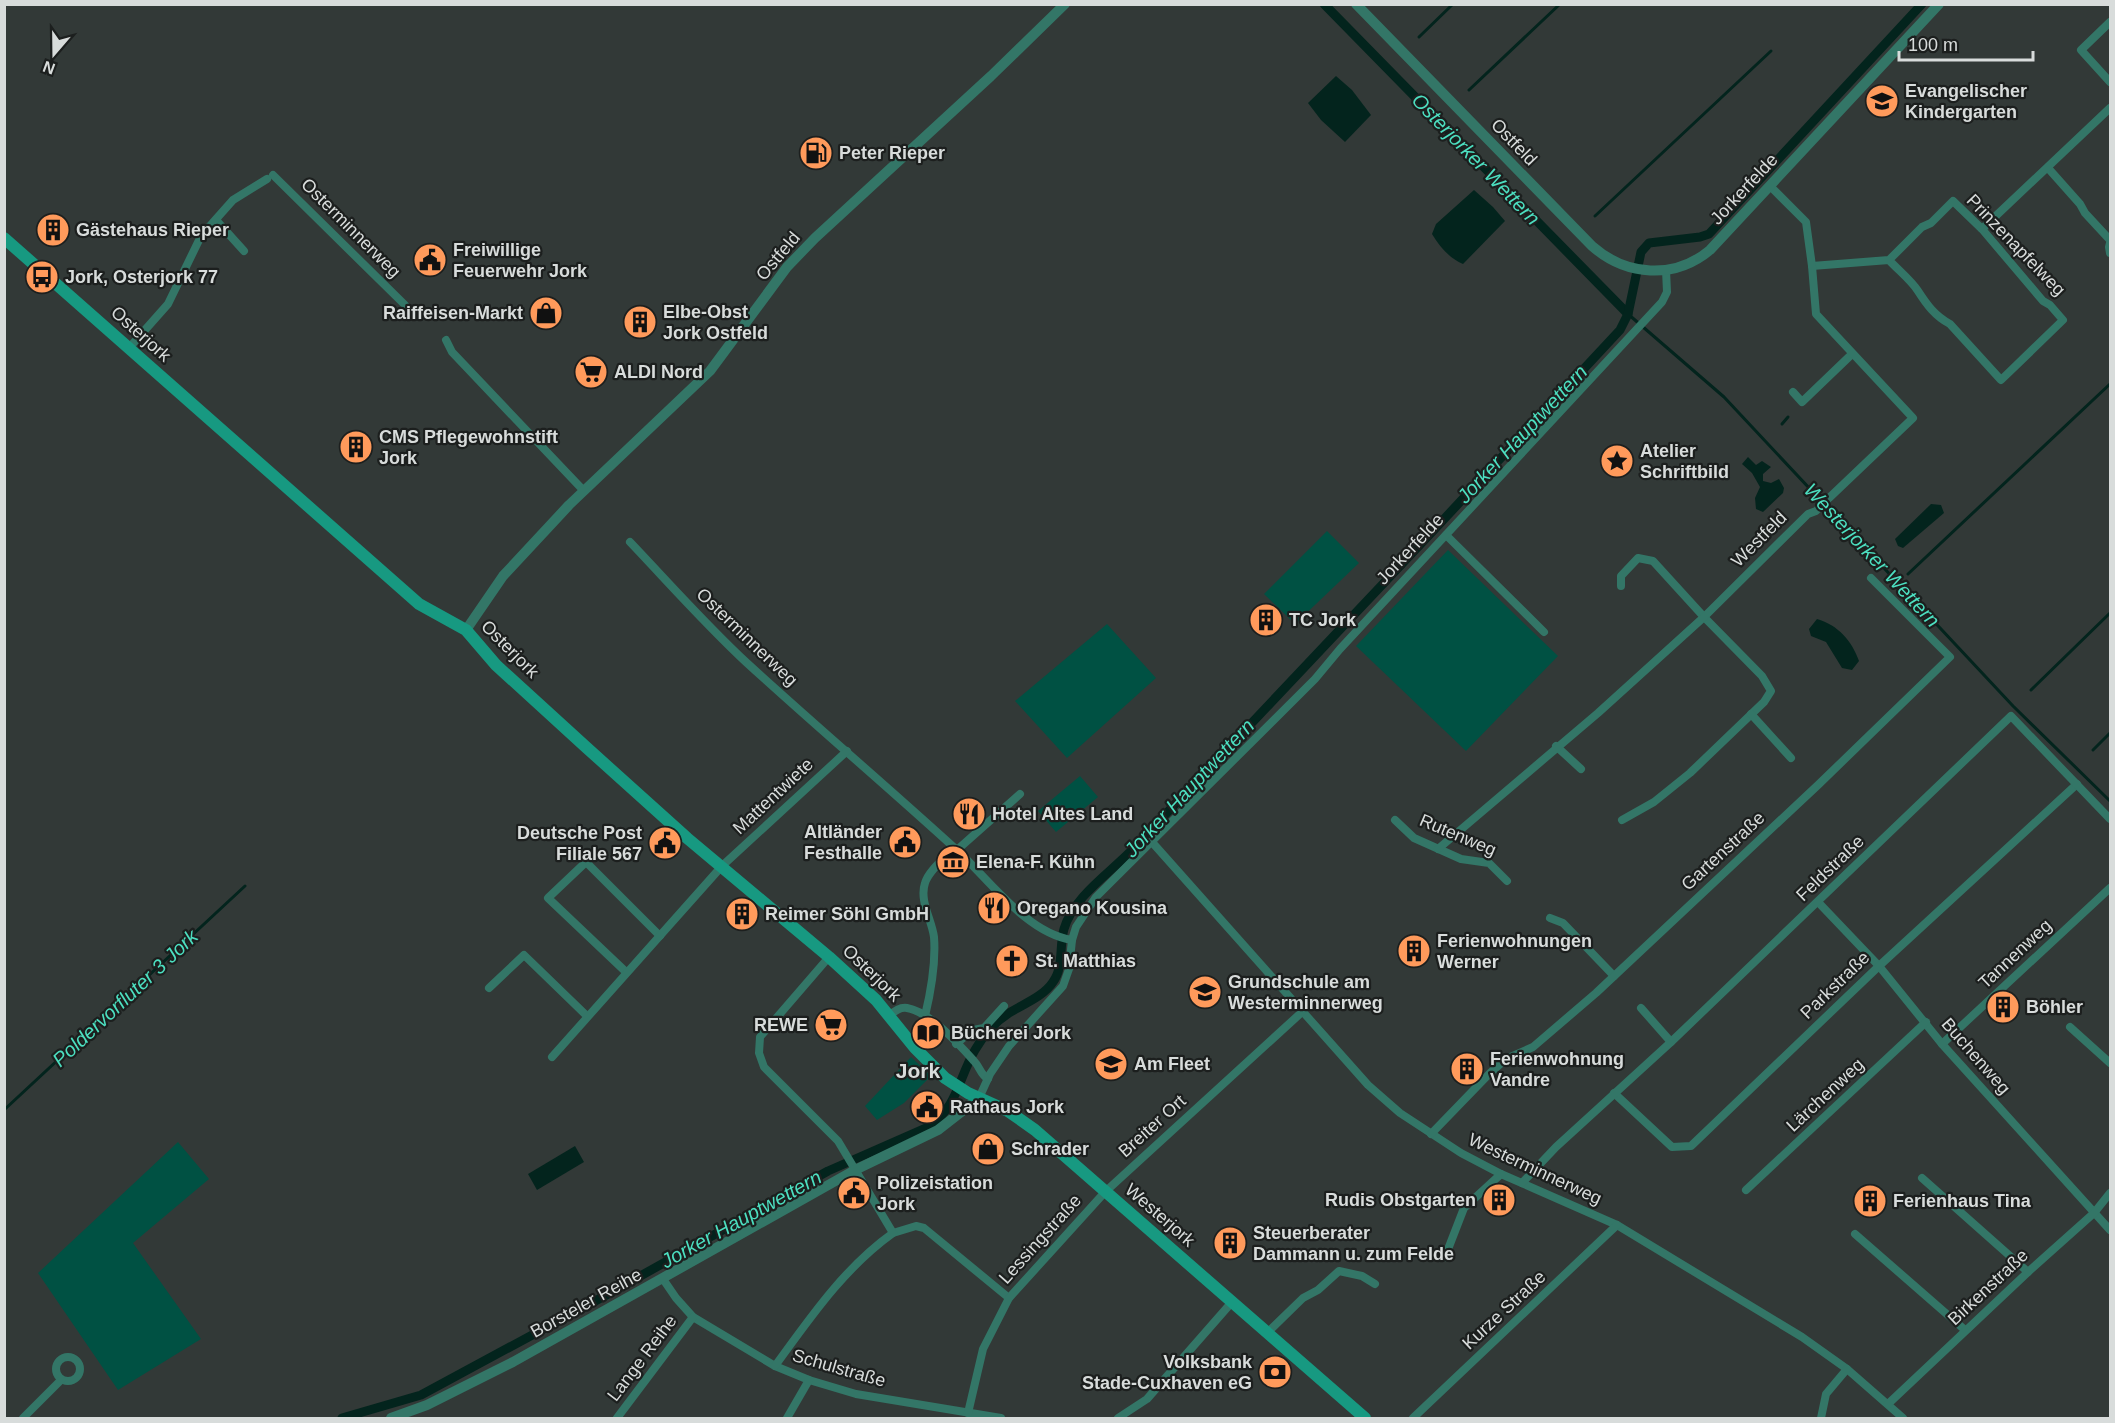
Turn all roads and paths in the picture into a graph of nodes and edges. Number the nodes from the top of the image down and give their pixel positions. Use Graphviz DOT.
graph roads {
  1 [pos="1065,4"];
  2 [pos="1356,4"];
  3 [pos="1939,4"];
  4 [pos="2110,22"];
  5 [pos="2110,82"];
  6 [pos="2110,108"];
  7 [pos="2048,168"];
  8 [pos="1770,186"];
  9 [pos="216,220"];
  10 [pos="1982,229"];
  11 [pos="4,238"];
  12 [pos="2110,241"];
  13 [pos="243,251"];
  14 [pos="2110,253"];
  15 [pos="1889,260"];
  16 [pos="1812,266"];
  17 [pos="1666,270"];
  18 [pos="405,305"];
  19 [pos="446,340"];
  20 [pos="129,348"];
  21 [pos="1852,354"];
  22 [pos="1793,392"];
  23 [pos="584,491"];
  24 [pos="1446,535"];
  25 [pos="630,542"];
  26 [pos="1871,578"];
  27 [pos="1621,586"];
  28 [pos="1704,617"];
  29 [pos="466,630"];
  30 [pos="1544,632"];
  31 [pos="1751,714"];
  32 [pos="1556,746"];
  33 [pos="847,751"];
  34 [pos="1791,758"];
  35 [pos="1581,769"];
  36 [pos="2077,784"];
  37 [pos="1020,794"];
  38 [pos="2110,819"];
  39 [pos="1395,820"];
  40 [pos="1622,820"];
  41 [pos="1151,841"];
  42 [pos="956,849"];
  43 [pos="1438,849"];
  44 [pos="722,866"];
  45 [pos="1507,881"];
  46 [pos="2110,888"];
  47 [pos="1818,902"];
  48 [pos="1550,918"];
  49 [pos="660,936"];
  50 [pos="1070,940"];
  51 [pos="829,957"];
  52 [pos="1879,966"];
  53 [pos="626,972"];
  54 [pos="1614,976"];
  55 [pos="489,988"];
  56 [pos="1004,1006"];
  57 [pos="1641,1008"];
  58 [pos="1302,1012"];
  59 [pos="890,1015"];
  60 [pos="925,1016"];
  61 [pos="587,1017"];
  62 [pos="1926,1022"];
  63 [pos="2070,1027"];
  64 [pos="1671,1042"];
  65 [pos="957,1044"];
  66 [pos="1942,1044"];
  67 [pos="552,1056"];
  68 [pos="2110,1063"];
  69 [pos="988,1079"];
  70 [pos="1614,1093"];
  71 [pos="979,1098"];
  72 [pos="1431,1134"];
  73 [pos="851,1164"];
  74 [pos="1501,1174"];
  75 [pos="1922,1178"];
  76 [pos="1522,1183"];
  77 [pos="1746,1190"];
  78 [pos="1105,1191"];
  79 [pos="2110,1193"];
  80 [pos="2094,1213"];
  81 [pos="1617,1225"];
  82 [pos="2110,1230"];
  83 [pos="893,1233"];
  84 [pos="1855,1234"];
  85 [pos="1445,1257"];
  86 [pos="2028,1272"];
  87 [pos="663,1279"];
  88 [pos="1375,1284"];
  89 [pos="1009,1298"];
  90 [pos="1232,1302"];
  91 [pos="693,1317"];
  92 [pos="1965,1330"];
  93 [pos="1267,1333"];
  94 [pos="775,1366"];
  95 [pos="1847,1369"];
  96 [pos="61,1380"];
  97 [pos="809,1380"];
  98 [pos="1888,1404"];
  99 [pos="968,1413"];
  100 [pos="23,1419"];
  101 [pos="391,1419"];
  102 [pos="617,1419"];
  103 [pos="787,1419"];
  104 [pos="1001,1419"];
  105 [pos="1119,1419"];
  106 [pos="1365,1419"];
  107 [pos="1413,1419"];
  108 [pos="1821,1419"];
  109 [pos="1903,1419"];
  1 -- 23 [label="street, Ostfeld"];
  2 -- 17 [label="street, Ostfeld"];
  3 -- 8 [label="street, Jorkerfelde"];
  4 -- 5 [label="street"];
  6 -- 7 [label="street"];
  7 -- 10 [label="street"];
  7 -- 12 [label="street"];
  8 -- 16 [label="street, Westfeld"];
  8 -- 17 [label="street, Jorkerfelde"];
  9 -- 13 [label="street"];
  9 -- 18 [label="street, Osterminnerweg"];
  9 -- 20 [label="street"];
  10 -- 15 [label="street, Prinzenapfelweg"];
  10 -- 15 [label="street, Prinzenapfelweg"];
  11 -- 20 [label="main road, Osterjork"];
  12 -- 14 [label="street"];
  15 -- 16 [label="street"];
  16 -- 21 [label="street, Westfeld"];
  17 -- 24 [label="street, Jorkerfelde"];
  19 -- 23 [label="street"];
  20 -- 29 [label="main road, Osterjork"];
  21 -- 22 [label="street"];
  21 -- 28 [label="street, Westfeld"];
  23 -- 29 [label="street, Ostfeld"];
  24 -- 30 [label="street"];
  24 -- 41 [label="street, Jorkerfelde"];
  25 -- 33 [label="street, Osterminnerweg"];
  26 -- 54 [label="street, Gartenstraße"];
  27 -- 28 [label="street"];
  28 -- 31 [label="street"];
  28 -- 32 [label="street, Westfeld"];
  29 -- 44 [label="main road, Osterjork"];
  31 -- 34 [label="street"];
  31 -- 40 [label="street"];
  32 -- 35 [label="street"];
  32 -- 43 [label="street, Westfeld"];
  33 -- 42 [label="street, Osterminnerweg"];
  33 -- 44 [label="street, Mattentwiete"];
  36 -- 38 [label="street"];
  36 -- 47 [label="street, Feldstraße"];
  36 -- 52 [label="street, Parkstraße"];
  37 -- 42 [label="street"];
  39 -- 43 [label="street, Rutenweg"];
  41 -- 50 [label="street, Jorkerfelde"];
  41 -- 58 [label="street, Westerminnerweg"];
  42 -- 50 [label="street, Osterminnerweg"];
  42 -- 60 [label="street"];
  43 -- 45 [label="street, Rutenweg"];
  44 -- 49 [label="street, Mattentwiete"];
  44 -- 51 [label="main road, Osterjork"];
  46 -- 66 [label="street, Tannenweg"];
  47 -- 52 [label="street, Buchenweg"];
  47 -- 64 [label="street, Feldstraße"];
  48 -- 54 [label="street"];
  49 -- 53 [label="street, Mattentwiete"];
  49 -- 53 [label="street"];
  50 -- 69 [label="street"];
  51 -- 59 [label="main road, Osterjork"];
  51 -- 73 [label="street"];
  52 -- 62 [label="street, Buchenweg"];
  52 -- 70 [label="street, Parkstraße"];
  53 -- 61 [label="street, Mattentwiete"];
  54 -- 72 [label="street, Gartenstraße"];
  55 -- 61 [label="street"];
  56 -- 65 [label="street"];
  57 -- 64 [label="street"];
  58 -- 72 [label="street, Westerminnerweg"];
  58 -- 78 [label="street, Breiter Ort"];
  59 -- 60 [label="street"];
  59 -- 71 [label="main road, Osterjork"];
  60 -- 65 [label="street"];
  61 -- 67 [label="street, Mattentwiete"];
  62 -- 66 [label="street, Buchenweg"];
  62 -- 77 [label="street, Lärchenweg"];
  63 -- 68 [label="street"];
  64 -- 70 [label="street, Feldstraße"];
  65 -- 69 [label="street"];
  66 -- 80 [label="street, Buchenweg"];
  69 -- 71 [label="street"];
  70 -- 76 [label="street, Feldstraße"];
  71 -- 73 [label="street, Borsteler Reihe"];
  71 -- 78 [label="main road, Westerjork"];
  72 -- 74 [label="street, Westerminnerweg"];
  73 -- 83 [label="street"];
  73 -- 87 [label="street, Borsteler Reihe"];
  74 -- 76 [label="street, Westerminnerweg"];
  74 -- 85 [label="street"];
  75 -- 86 [label="street"];
  76 -- 81 [label="street, Westerminnerweg"];
  78 -- 89 [label="street, Lessingstraße"];
  78 -- 90 [label="main road, Westerjork"];
  79 -- 80 [label="street, Birkenstraße"];
  80 -- 82 [label="street, Buchenweg"];
  80 -- 86 [label="street, Birkenstraße"];
  81 -- 95 [label="street, Westerminnerweg"];
  81 -- 107 [label="street, Kurze Straße"];
  83 -- 89 [label="street"];
  83 -- 94 [label="street"];
  84 -- 92 [label="street"];
  86 -- 92 [label="street, Birkenstraße"];
  87 -- 91 [label="street, Schulstraße"];
  87 -- 101 [label="street, Borsteler Reihe"];
  88 -- 93 [label="street"];
  89 -- 99 [label="street, Lessingstraße"];
  90 -- 93 [label="main road, Westerjork"];
  90 -- 105 [label="street"];
  91 -- 94 [label="street, Schulstraße"];
  91 -- 102 [label="street, Lange Reihe"];
  92 -- 98 [label="street, Birkenstraße"];
  93 -- 106 [label="main road, Westerjork"];
  94 -- 97 [label="street, Schulstraße"];
  95 -- 98 [label="street, Westerminnerweg"];
  95 -- 108 [label="street"];
  96 -- 100 [label="street"];
  97 -- 99 [label="street, Schulstraße"];
  97 -- 103 [label="street"];
  98 -- 109 [label="street, Westerminnerweg"];
  99 -- 104 [label="street, Schulstraße"];
}
